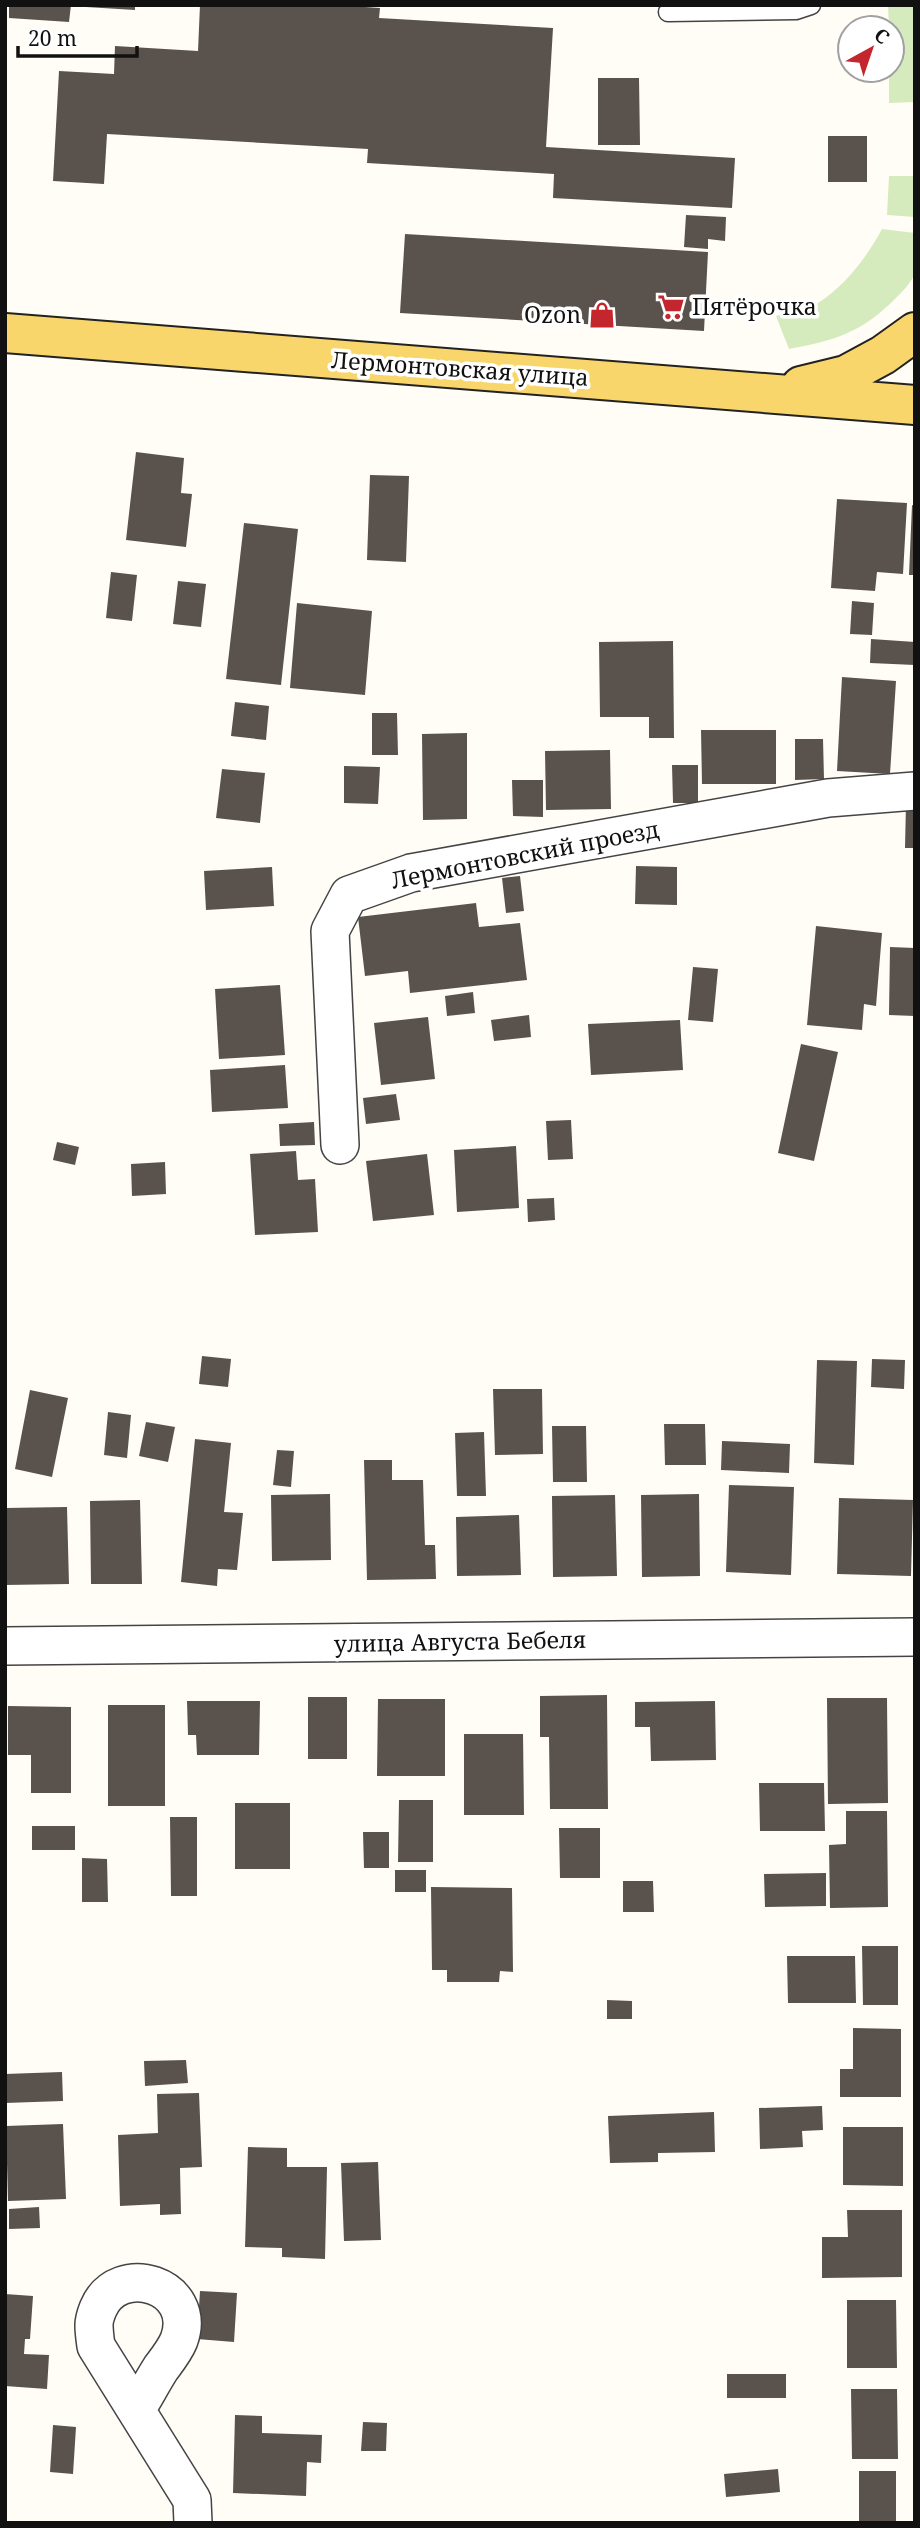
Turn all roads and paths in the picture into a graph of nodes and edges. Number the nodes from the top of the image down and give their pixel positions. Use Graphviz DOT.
graph roads {
  1 [pos="811,5"];
  2 [pos="668,12"];
  3 [pos="915,332"];
  4 [pos="5,333"];
  5 [pos="774,393"];
  6 [pos="915,405"];
  7 [pos="915,791"];
  8 [pos="340,1145"];
  9 [pos="915,1637"];
  10 [pos="5,1647"];
  11 [pos="136,2410"];
  12 [pos="193,2523"];
  1 -- 2 [label="lane"];
  3 -- 5 [label="main road"];
  4 -- 5 [label="main road, Лермонтовская улица"];
  5 -- 6 [label="main road, Лермонтовская улица"];
  7 -- 8 [label="street, Лермонтовский проезд"];
  9 -- 10 [label="street, улица Августа Бебеля"];
  11 -- 12 [label="street"];
}
